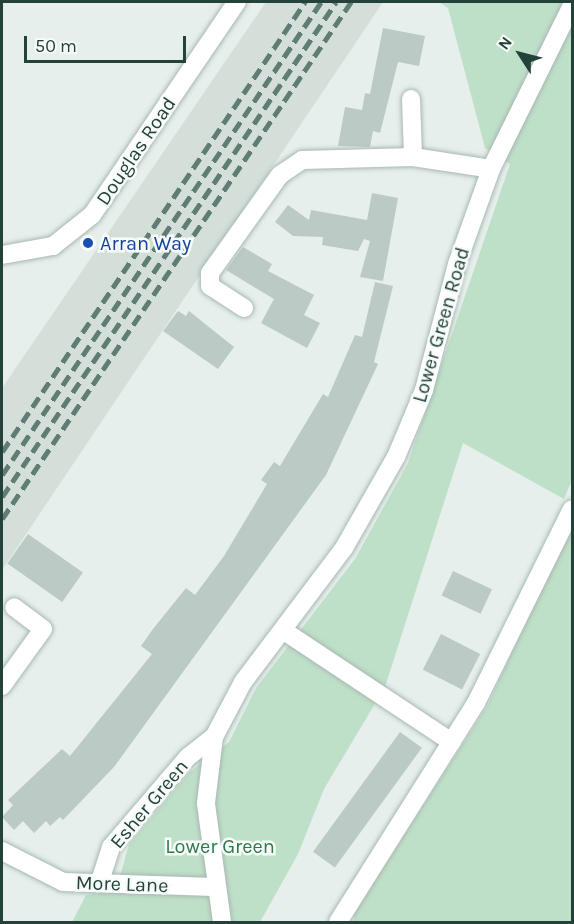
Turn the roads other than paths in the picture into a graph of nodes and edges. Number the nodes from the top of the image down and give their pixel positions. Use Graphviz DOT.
graph roads {
  1 [pos="237,2"];
  2 [pos="573,4"];
  3 [pos="411,99"];
  4 [pos="413,157"];
  5 [pos="491,169"];
  6 [pos="2,255"];
  7 [pos="244,308"];
  8 [pos="573,509"];
  9 [pos="14,607"];
  10 [pos="284,631"];
  11 [pos="2,686"];
  12 [pos="214,737"];
  13 [pos="452,742"];
  14 [pos="2,851"];
  15 [pos="100,881"];
  16 [pos="214,887"];
  17 [pos="222,922"];
  18 [pos="338,922"];
  1 -- 6 [label="street, Douglas Road"];
  2 -- 5 [label="street, Lower Green Road"];
  3 -- 4 [label="street"];
  4 -- 5 [label="street"];
  4 -- 7 [label="street"];
  5 -- 10 [label="street, Lower Green Road"];
  8 -- 13 [label="street"];
  9 -- 11 [label="street"];
  10 -- 12 [label="street"];
  10 -- 13 [label="street"];
  12 -- 15 [label="street, Esher Green"];
  12 -- 16 [label="street"];
  13 -- 18 [label="street"];
  14 -- 15 [label="street, More Lane"];
  15 -- 16 [label="street, More Lane"];
  16 -- 17 [label="street"];
}
